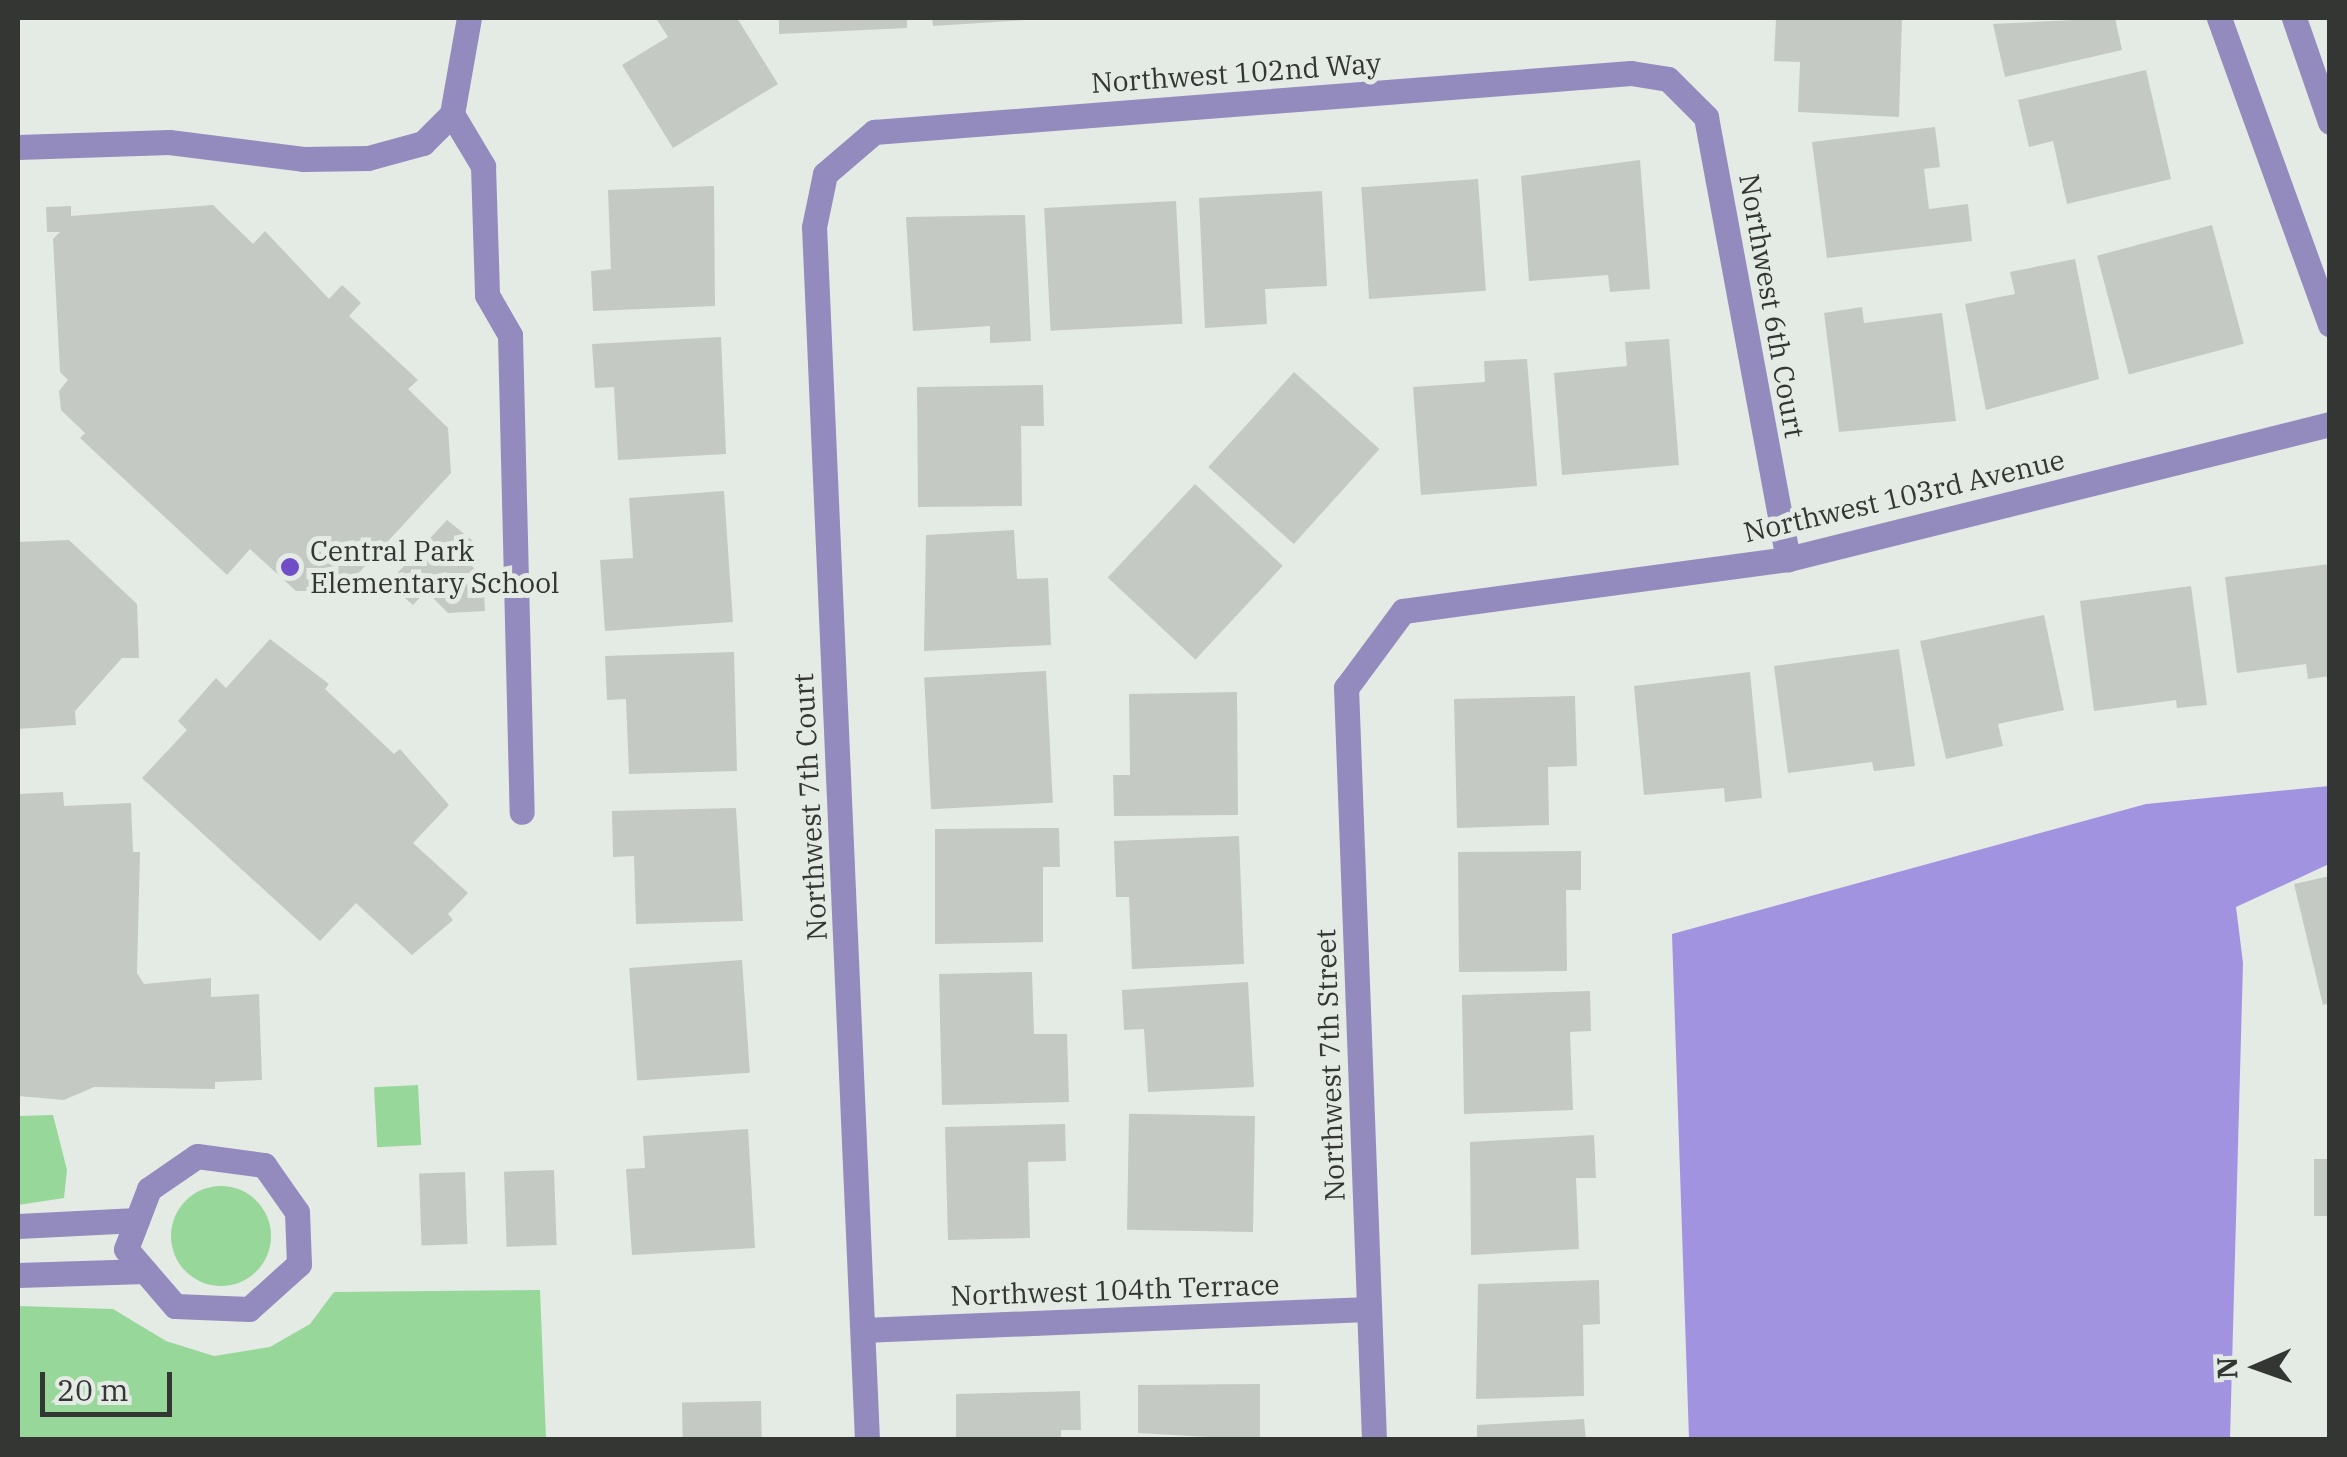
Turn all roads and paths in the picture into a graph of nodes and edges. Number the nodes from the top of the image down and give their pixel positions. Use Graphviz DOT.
graph roads {
  1 [pos="469,18"];
  2 [pos="2219,18"];
  3 [pos="2294,18"];
  4 [pos="1668,80"];
  5 [pos="452,114"];
  6 [pos="2330,122"];
  7 [pos="18,147"];
  8 [pos="824,174"];
  9 [pos="2330,325"];
  10 [pos="2330,424"];
  11 [pos="1788,559"];
  12 [pos="1346,688"];
  13 [pos="522,812"];
  14 [pos="137,1220"];
  15 [pos="18,1226"];
  16 [pos="145,1271"];
  17 [pos="18,1275"];
  18 [pos="1369,1310"];
  19 [pos="863,1330"];
  20 [pos="866,1440"];
  21 [pos="1374,1440"];
  1 -- 5 [label="street"];
  2 -- 9 [label="street"];
  3 -- 6 [label="street"];
  4 -- 8 [label="street, Northwest 102nd Way"];
  4 -- 11 [label="street, Northwest 6th Court"];
  5 -- 7 [label="street"];
  5 -- 13 [label="street"];
  8 -- 19 [label="street, Northwest 7th Court"];
  10 -- 11 [label="street, Northwest 103rd Avenue"];
  11 -- 12 [label="street, Northwest 103rd Avenue"];
  12 -- 18 [label="street, Northwest 7th Street"];
  14 -- 15 [label="street"];
  14 -- 16 [label="street"];
  14 -- 16 [label="street"];
  16 -- 17 [label="street"];
  18 -- 19 [label="street, Northwest 104th Terrace"];
  18 -- 21 [label="street, Northwest 7th Street"];
  19 -- 20 [label="street, Northwest 7th Court"];
}
